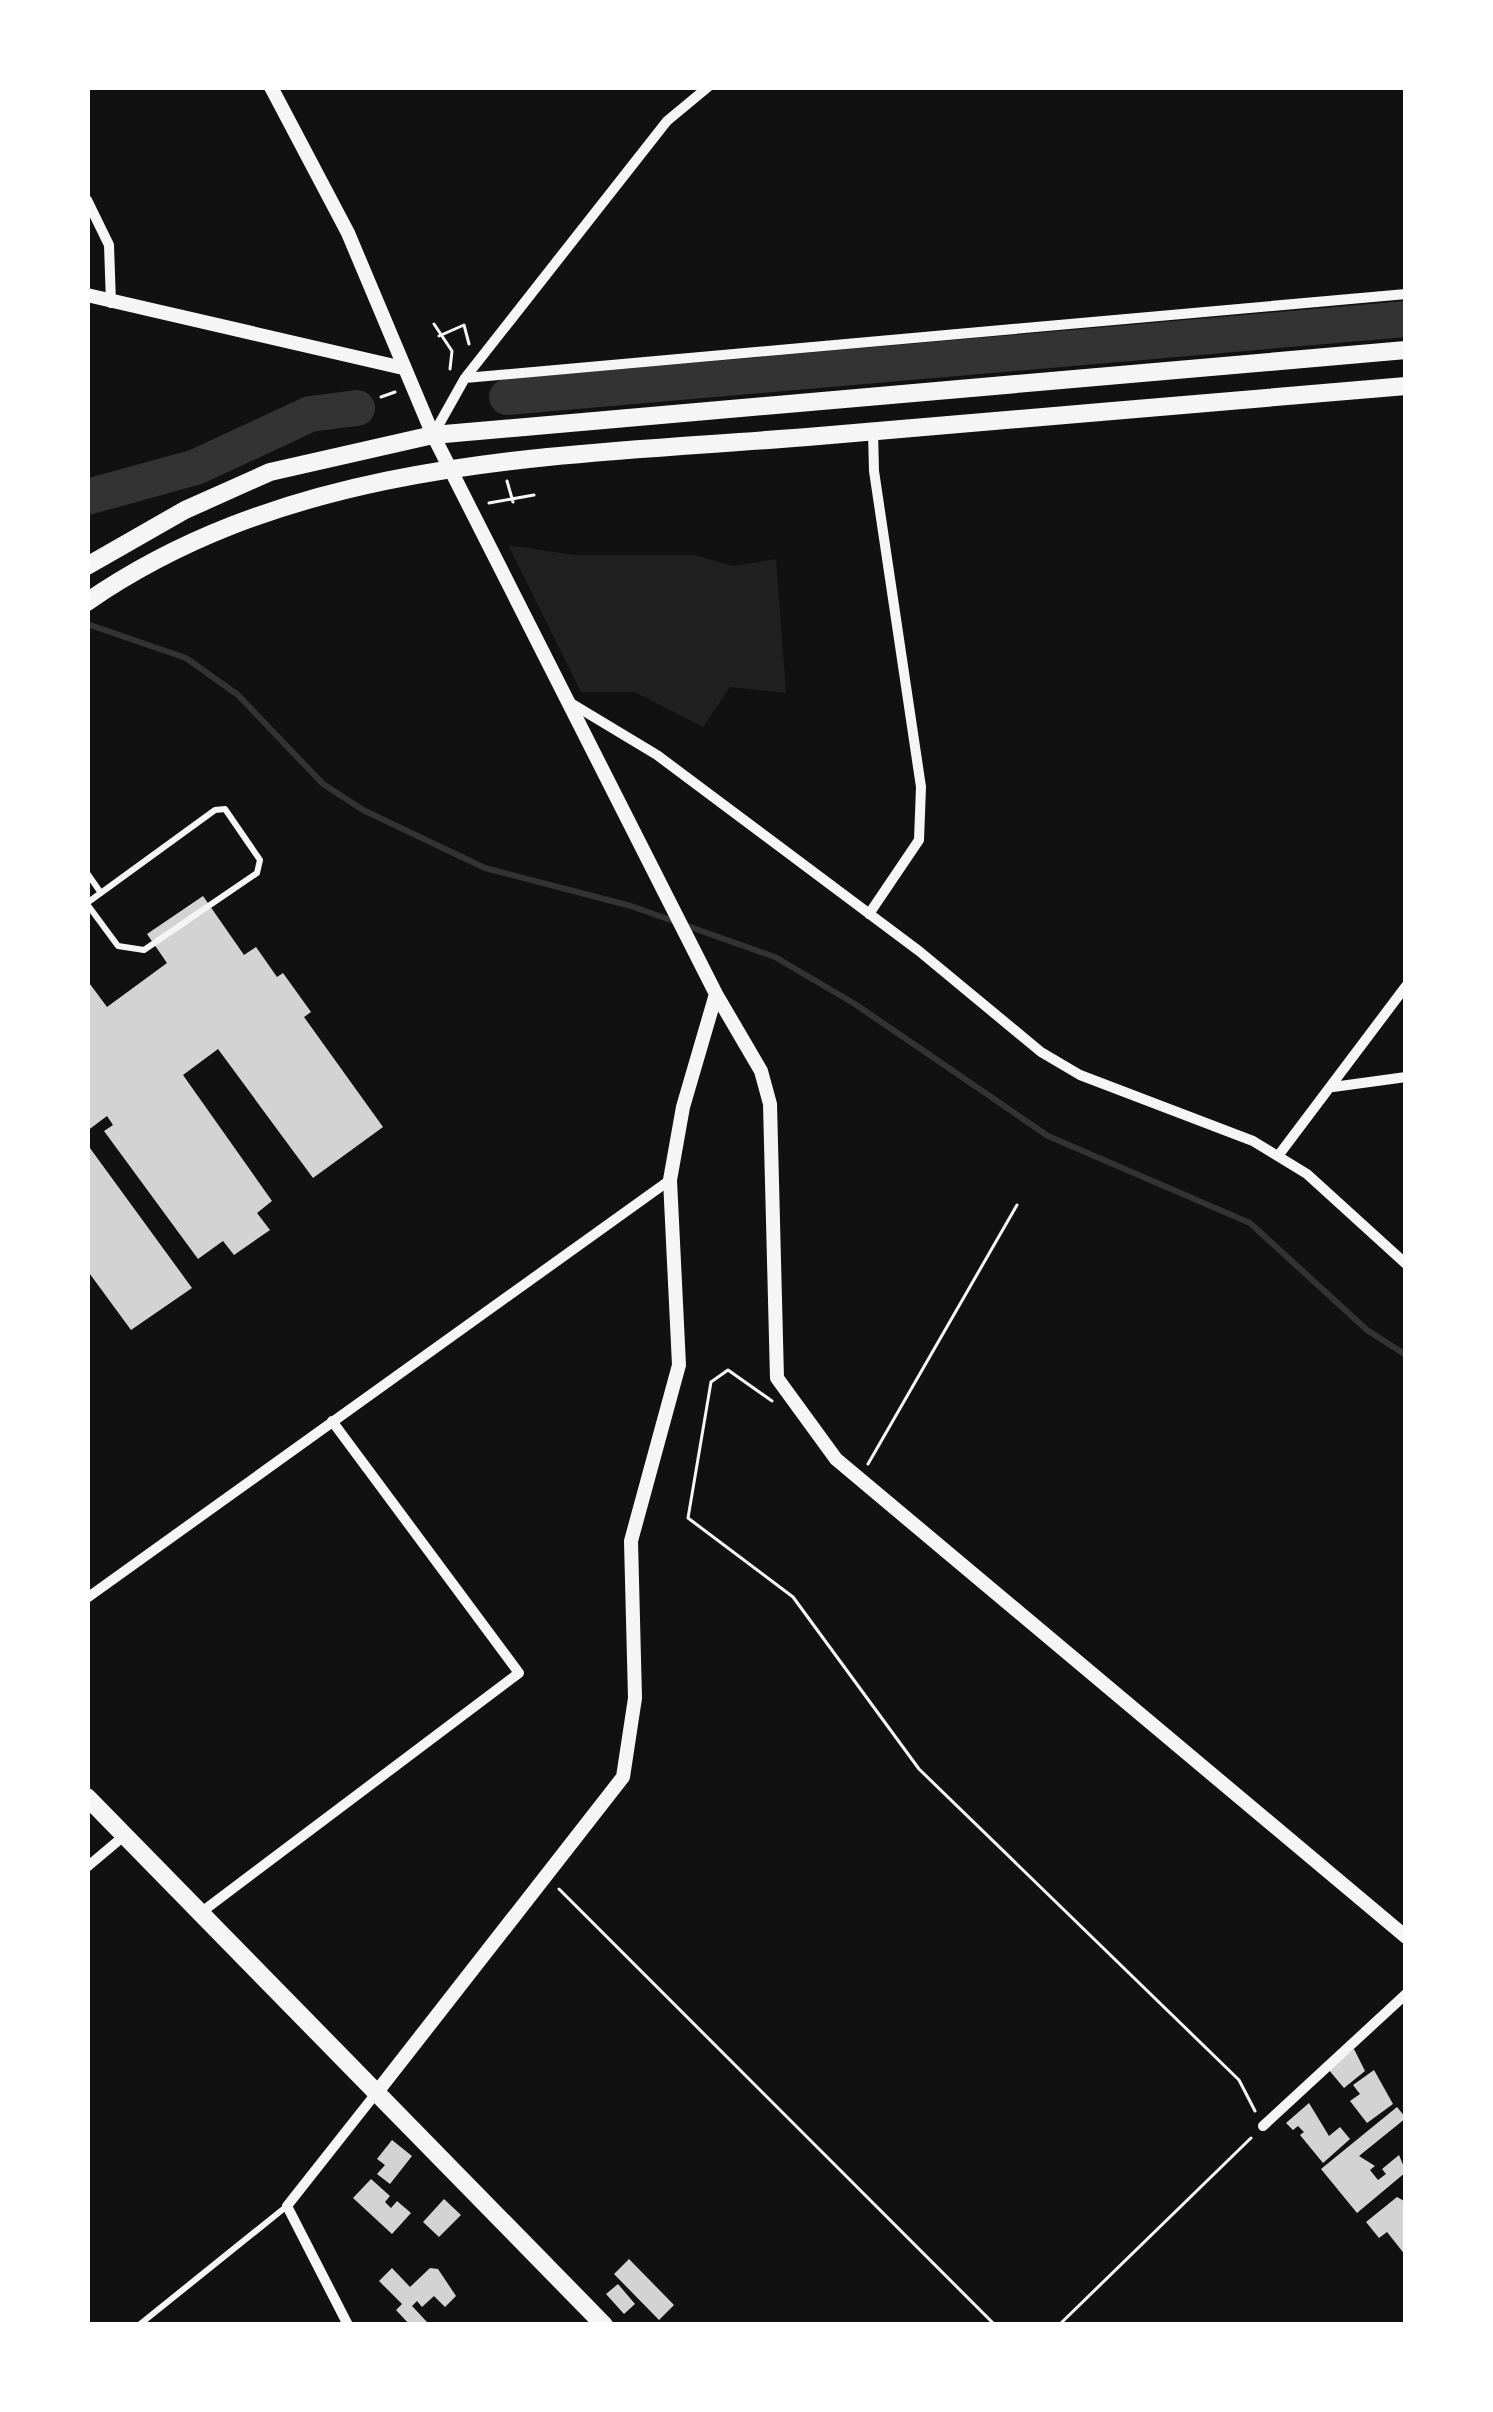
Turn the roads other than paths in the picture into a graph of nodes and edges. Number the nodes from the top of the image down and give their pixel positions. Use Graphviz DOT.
graph roads {
  1 [pos="271,87"];
  2 [pos="708,87"];
  3 [pos="87,200"];
  4 [pos="1406,294"];
  5 [pos="87,295"];
  6 [pos="111,303"];
  7 [pos="1406,350"];
  8 [pos="403,368"];
  9 [pos="466,378"];
  10 [pos="1406,386"];
  11 [pos="873,430"];
  12 [pos="433,435"];
  13 [pos="451,465"];
  14 [pos="91,563"];
  15 [pos="87,602"];
  16 [pos="569,702"];
  17 [pos="87,873"];
  18 [pos="101,893"];
  19 [pos="87,903"];
  20 [pos="869,914"];
  21 [pos="1406,986"];
  22 [pos="714,990"];
  23 [pos="1406,1077"];
  24 [pos="1333,1088"];
  25 [pos="1278,1156"];
  26 [pos="670,1180"];
  27 [pos="1406,1264"];
  28 [pos="332,1420"];
  29 [pos="87,1598"];
  30 [pos="87,1797"];
  31 [pos="125,1835"];
  32 [pos="87,1867"];
  33 [pos="203,1911"];
  34 [pos="1406,1937"];
  35 [pos="1406,1994"];
  36 [pos="377,2092"];
  37 [pos="1263,2126"];
  38 [pos="287,2206"];
  39 [pos="139,2325"];
  40 [pos="348,2325"];
  41 [pos="604,2325"];
  1 -- 8 [label="street"];
  2 -- 9 [label="street"];
  3 -- 6 [label="street"];
  4 -- 9 [label="street"];
  5 -- 6 [label="street"];
  6 -- 8 [label="street"];
  7 -- 12 [label="highway"];
  8 -- 12 [label="street"];
  9 -- 12 [label="street"];
  10 -- 11 [label="highway"];
  11 -- 13 [label="highway"];
  11 -- 20 [label="street"];
  12 -- 13 [label="street"];
  12 -- 14 [label="highway"];
  13 -- 15 [label="highway"];
  13 -- 16 [label="street"];
  16 -- 20 [label="street"];
  16 -- 22 [label="street"];
  17 -- 18 [label="lane"];
  18 -- 19 [label="lane"];
  18 -- 19 [label="lane"];
  20 -- 25 [label="street"];
  21 -- 24 [label="street"];
  22 -- 26 [label="street"];
  22 -- 34 [label="street"];
  23 -- 24 [label="street"];
  24 -- 25 [label="street"];
  25 -- 27 [label="street"];
  26 -- 28 [label="street"];
  26 -- 36 [label="street"];
  28 -- 29 [label="street"];
  28 -- 33 [label="street"];
  30 -- 31 [label="highway"];
  31 -- 32 [label="street"];
  31 -- 33 [label="highway"];
  33 -- 36 [label="highway"];
  35 -- 37 [label="street"];
  36 -- 38 [label="street"];
  36 -- 41 [label="highway"];
  38 -- 39 [label="lane"];
  38 -- 40 [label="street"];
}
